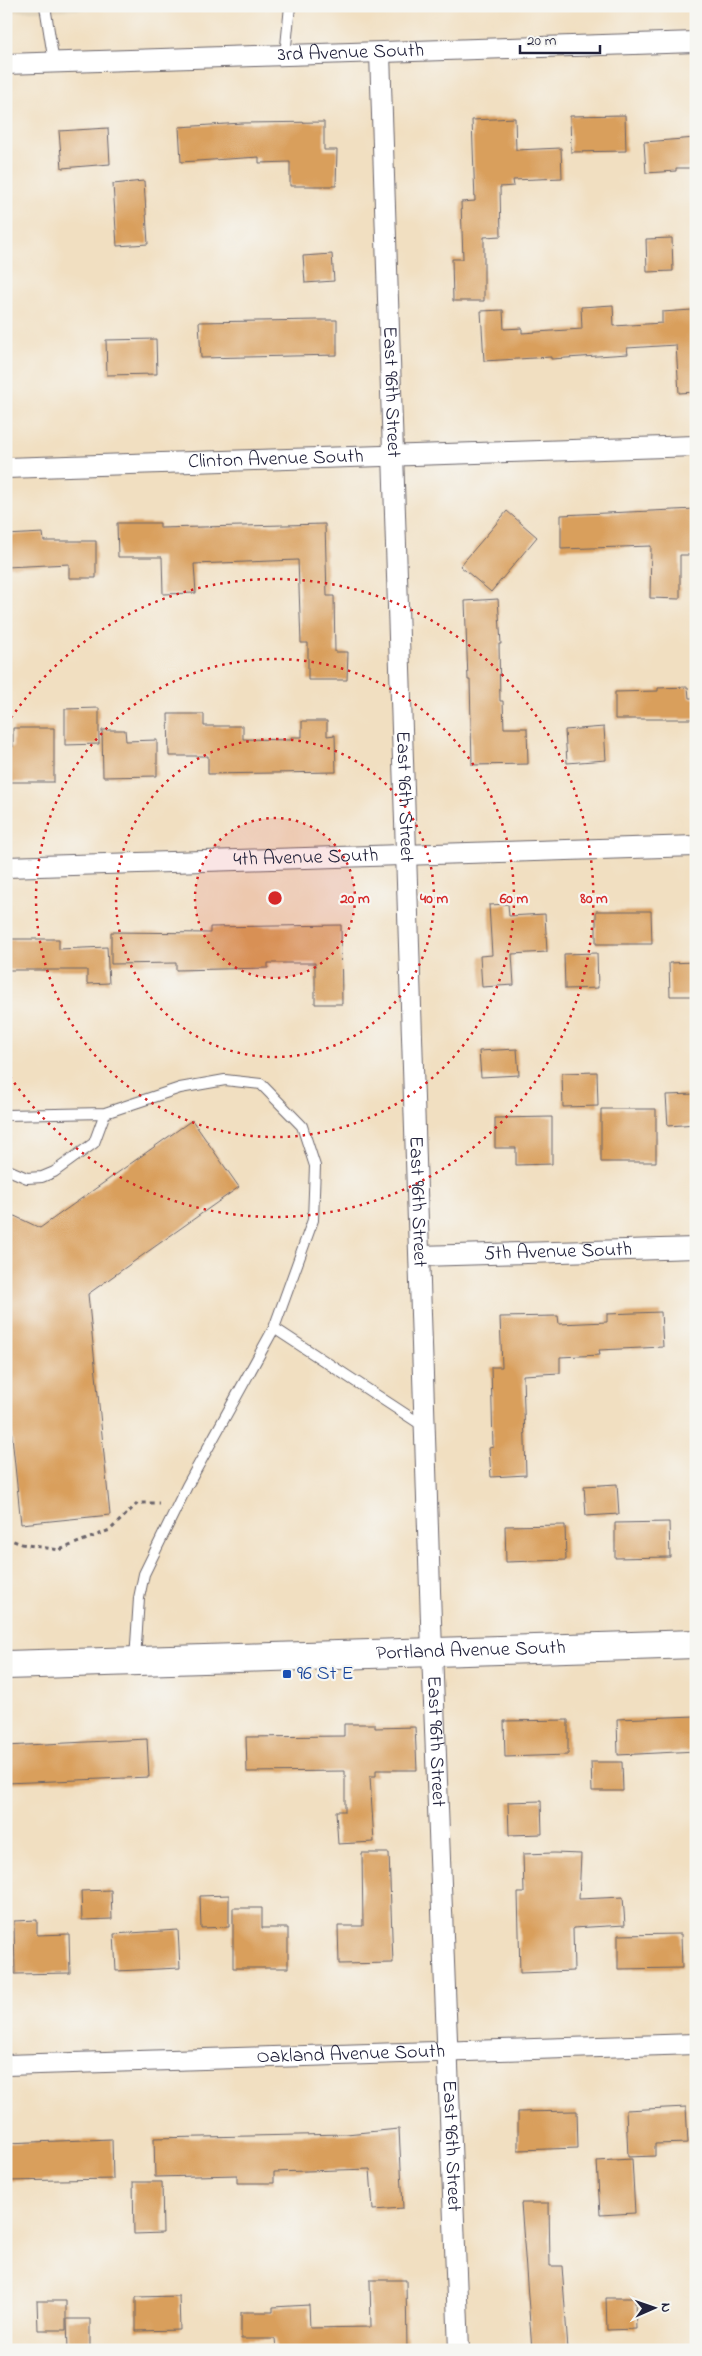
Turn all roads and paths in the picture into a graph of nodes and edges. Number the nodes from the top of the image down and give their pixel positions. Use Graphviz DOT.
graph roads {
  1 [pos="45,6"];
  2 [pos="290,6"];
  3 [pos="696,42"];
  4 [pos="380,53"];
  5 [pos="284,56"];
  6 [pos="54,63"];
  7 [pos="6,64"];
  8 [pos="696,446"];
  9 [pos="392,456"];
  10 [pos="6,468"];
  11 [pos="696,846"];
  12 [pos="406,855"];
  13 [pos="6,867"];
  14 [pos="105,1114"];
  15 [pos="6,1115"];
  16 [pos="6,1169"];
  17 [pos="696,1248"];
  18 [pos="420,1256"];
  19 [pos="274,1328"];
  20 [pos="426,1427"];
  21 [pos="180,1502"];
  22 [pos="6,1538"];
  23 [pos="696,1644"];
  24 [pos="432,1652"];
  25 [pos="135,1661"];
  26 [pos="6,1664"];
  27 [pos="696,2044"];
  28 [pos="447,2052"];
  29 [pos="6,2065"];
  30 [pos="459,2350"];
  1 -- 6 [label="lane"];
  2 -- 5 [label="lane"];
  3 -- 4 [label="street, 3rd Avenue South"];
  4 -- 5 [label="street, 3rd Avenue South"];
  4 -- 9 [label="street, East 96th Street"];
  5 -- 6 [label="street, 3rd Avenue South"];
  6 -- 7 [label="street, 3rd Avenue South"];
  8 -- 9 [label="street, Clinton Avenue South"];
  9 -- 10 [label="street, Clinton Avenue South"];
  9 -- 12 [label="street, East 96th Street"];
  11 -- 12 [label="street, 4th Avenue South"];
  12 -- 13 [label="street, 4th Avenue South"];
  12 -- 18 [label="street, East 96th Street"];
  14 -- 15 [label="lane"];
  14 -- 16 [label="lane"];
  14 -- 19 [label="lane"];
  17 -- 18 [label="street, 5th Avenue South"];
  18 -- 20 [label="street, East 96th Street"];
  19 -- 20 [label="lane"];
  19 -- 21 [label="lane"];
  20 -- 24 [label="street, East 96th Street"];
  21 -- 22 [label="path"];
  21 -- 25 [label="lane"];
  23 -- 24 [label="main road, Portland Avenue South"];
  24 -- 25 [label="main road, Portland Avenue South"];
  24 -- 28 [label="street, East 96th Street"];
  25 -- 26 [label="main road, Portland Avenue South"];
  27 -- 28 [label="street, Oakland Avenue South"];
  28 -- 29 [label="street, Oakland Avenue South"];
  28 -- 30 [label="street, East 96th Street"];
}
